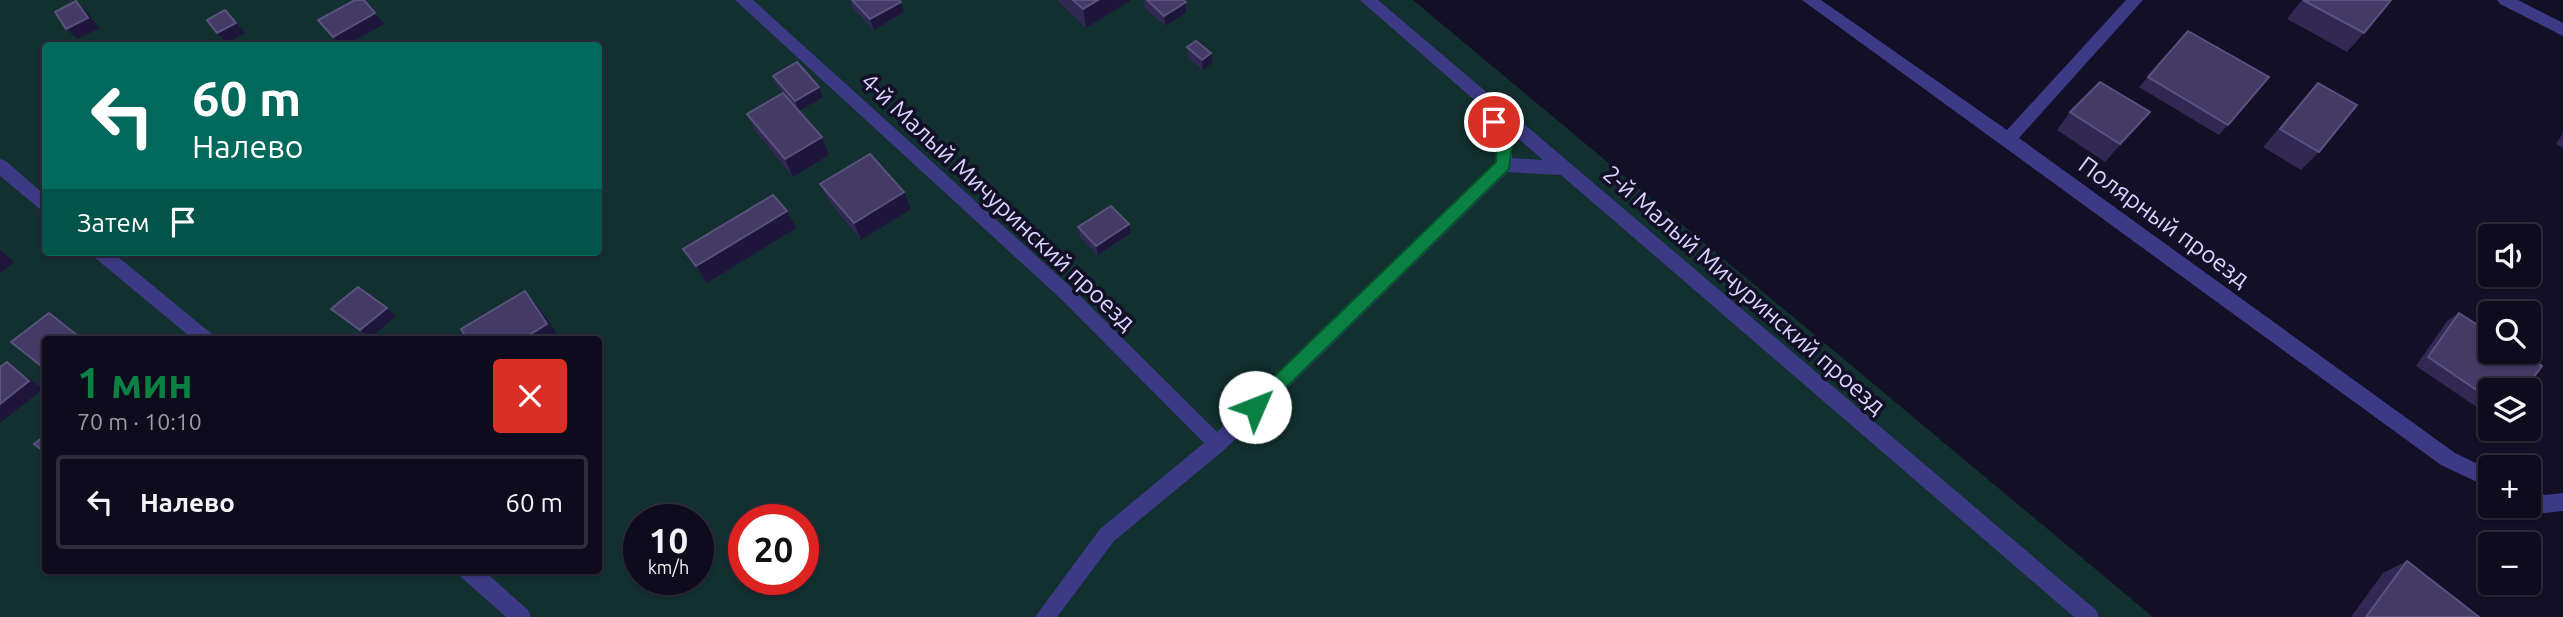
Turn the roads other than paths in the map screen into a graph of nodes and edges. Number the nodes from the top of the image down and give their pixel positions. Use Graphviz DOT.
graph roads {
  1 [pos="743,0"];
  2 [pos="1368,0"];
  3 [pos="1810,0"];
  4 [pos="2135,0"];
  5 [pos="2505,0"];
  6 [pos="2563,30"];
  7 [pos="1484,99"];
  8 [pos="2008,139"];
  9 [pos="1504,165"];
  10 [pos="0,166"];
  11 [pos="1565,169"];
  12 [pos="42,203"];
  13 [pos="105,256"];
  14 [pos="202,336"];
  15 [pos="1217,444"];
  16 [pos="2478,473"];
  17 [pos="2563,502"];
  18 [pos="2541,503"];
  19 [pos="473,574"];
  20 [pos="521,617"];
  21 [pos="1045,617"];
  22 [pos="2089,617"];
  1 -- 15 [label="lane, 4-й Малый Мичуринский проезд"];
  2 -- 7 [label="lane, 2-й Малый Мичуринский проезд"];
  3 -- 8 [label="lane, Полярный проезд"];
  4 -- 8 [label="lane"];
  5 -- 6 [label="lane"];
  7 -- 9 [label="lane"];
  7 -- 11 [label="lane, 2-й Малый Мичуринский проезд"];
  8 -- 16 [label="lane, Полярный проезд"];
  9 -- 11 [label="lane"];
  9 -- 15 [label="lane"];
  10 -- 12 [label="lane"];
  11 -- 22 [label="lane, 2-й Малый Мичуринский проезд"];
  13 -- 14 [label="lane"];
  15 -- 21 [label="lane"];
  17 -- 18 [label="lane"];
  19 -- 20 [label="lane"];
}
